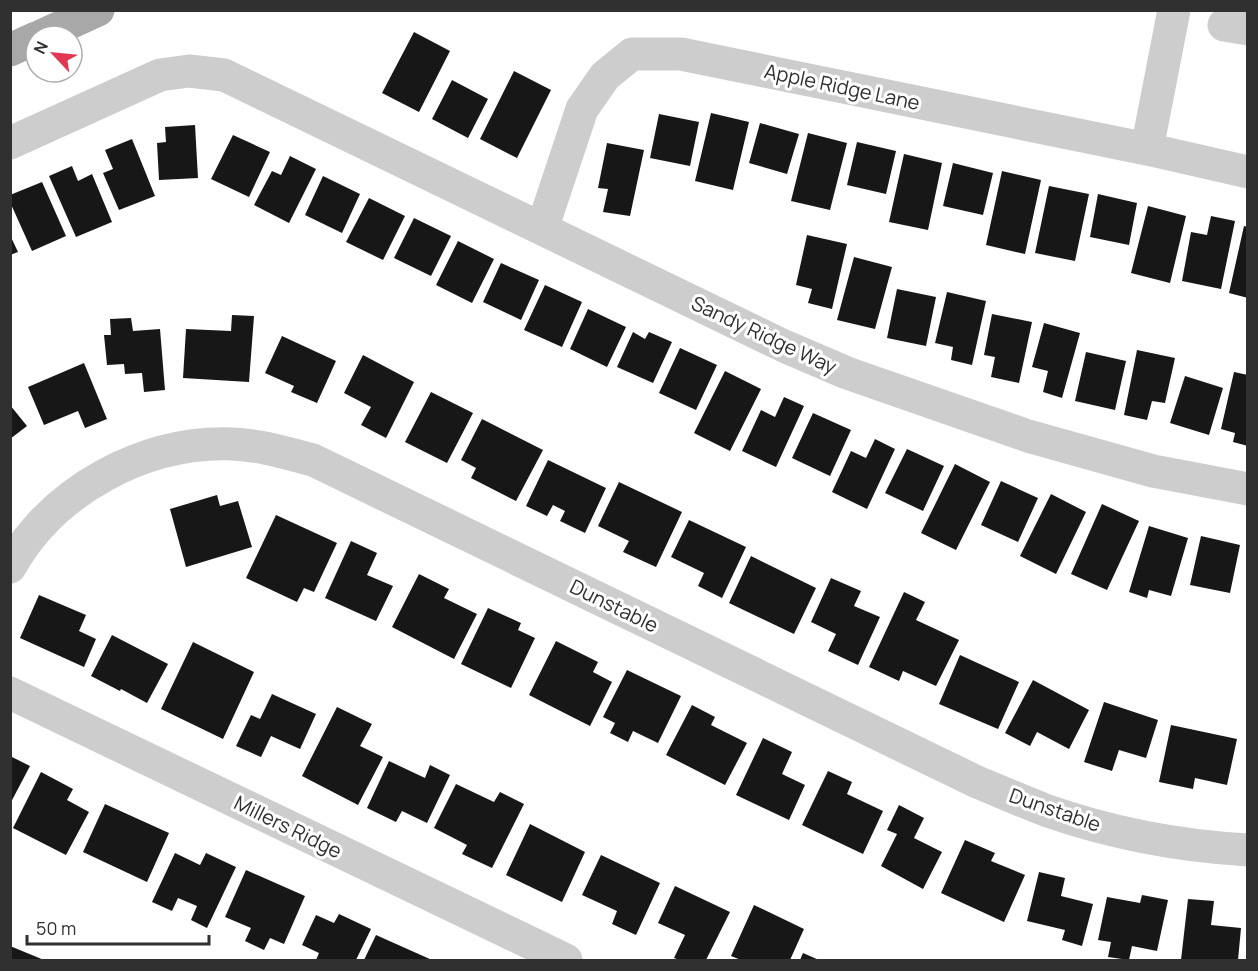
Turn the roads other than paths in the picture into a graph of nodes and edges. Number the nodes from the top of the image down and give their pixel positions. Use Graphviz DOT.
graph roads {
  1 [pos="98,10"];
  2 [pos="1174,10"];
  3 [pos="67,24"];
  4 [pos="24,44"];
  5 [pos="10,50"];
  6 [pos="10,143"];
  7 [pos="1147,149"];
  8 [pos="1248,172"];
  9 [pos="542,229"];
  10 [pos="1248,489"];
  11 [pos="10,567"];
  12 [pos="10,693"];
  13 [pos="1248,850"];
  14 [pos="566,960"];
  1 -- 3 [label="main road"];
  2 -- 7 [label="street"];
  4 -- 5 [label="main road"];
  6 -- 9 [label="street, Sandy Ridge Way"];
  7 -- 8 [label="street, Apple Ridge Lane"];
  7 -- 9 [label="street, Apple Ridge Lane"];
  9 -- 10 [label="street, Sandy Ridge Way"];
  11 -- 13 [label="street, Dunstable"];
  12 -- 14 [label="street, Millers Ridge"];
}
